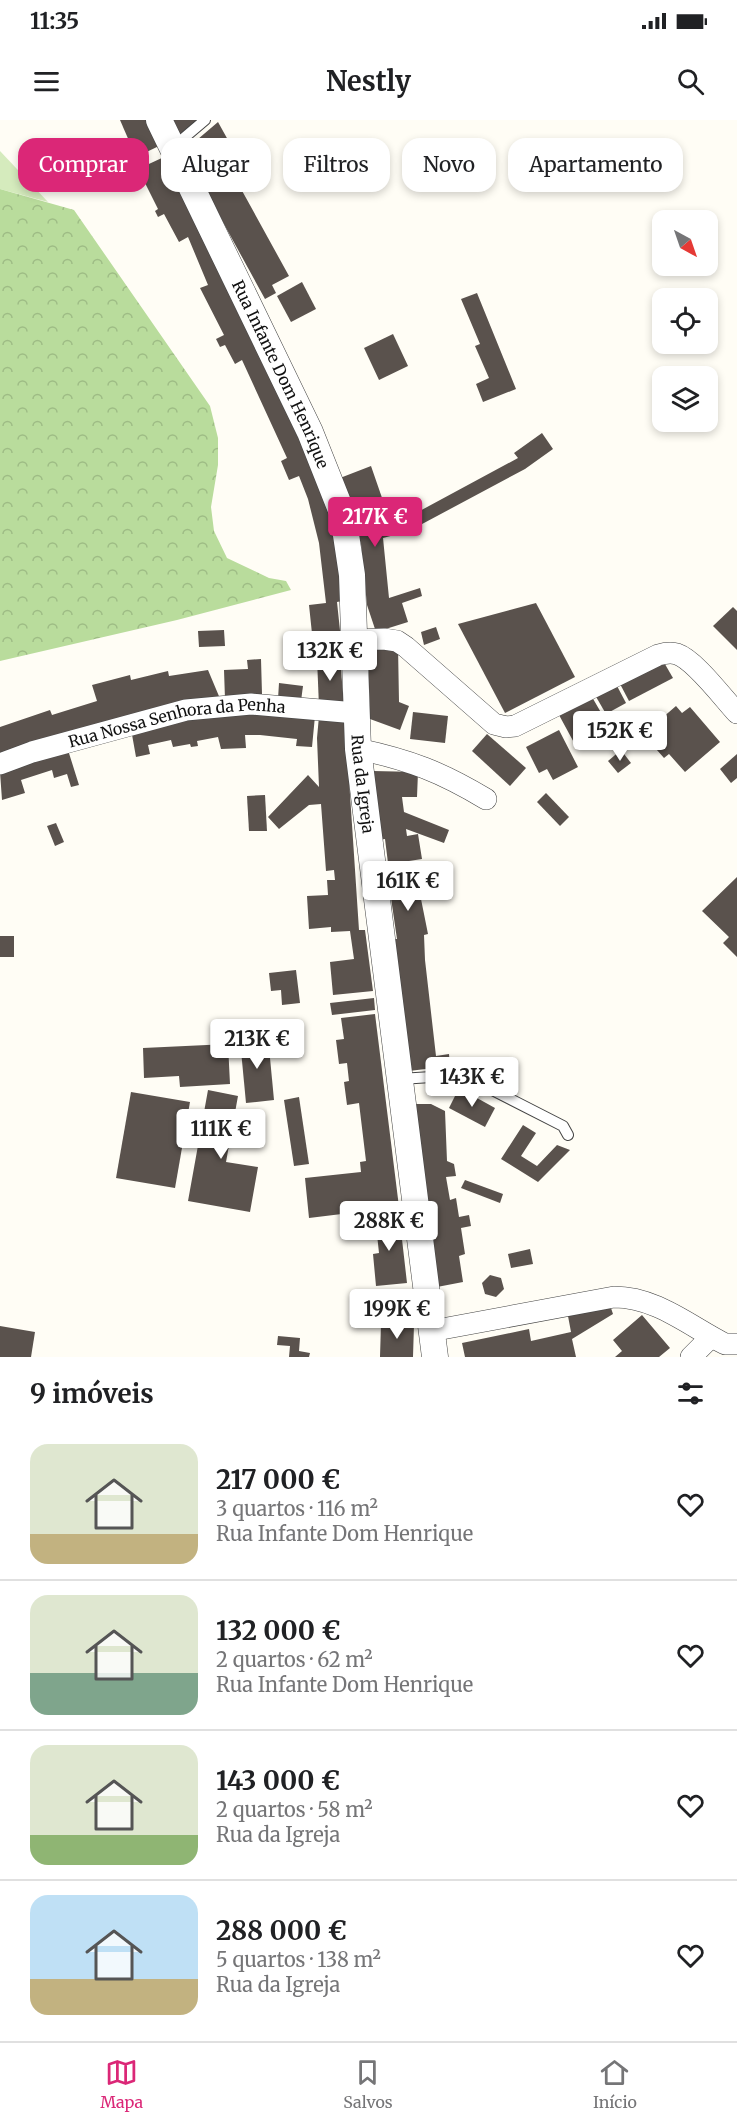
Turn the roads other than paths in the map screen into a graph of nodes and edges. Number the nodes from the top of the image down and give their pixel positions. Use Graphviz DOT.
graph roads {
  1 [pos="159,120"];
  2 [pos="205,120"];
  3 [pos="167,138"];
  4 [pos="184,138"];
  5 [pos="195,192"];
  6 [pos="354,640"];
  7 [pos="356,713"];
  8 [pos="737,713"];
  9 [pos="358,749"];
  10 [pos="0,764"];
  11 [pos="486,799"];
  12 [pos="400,1080"];
  13 [pos="568,1135"];
  14 [pos="431,1331"];
  15 [pos="724,1342"];
  16 [pos="435,1357"];
  17 [pos="691,1357"];
  1 -- 3 [label="street, Rua Infante Dom Henrique"];
  2 -- 4 [label="lane"];
  5 -- 6 [label="street, Rua Infante Dom Henrique"];
  6 -- 7 [label="street, Rua Infante Dom Henrique"];
  6 -- 8 [label="street"];
  7 -- 9 [label="street, Rua da Igreja"];
  7 -- 10 [label="street, Rua Nossa Senhora da Penha"];
  9 -- 11 [label="street"];
  9 -- 12 [label="street, Rua da Igreja"];
  12 -- 13 [label="lane"];
  12 -- 14 [label="street, Rua da Igreja"];
  14 -- 15 [label="street"];
  14 -- 16 [label="street, Rua da Igreja"];
  15 -- 17 [label="street"];
}
